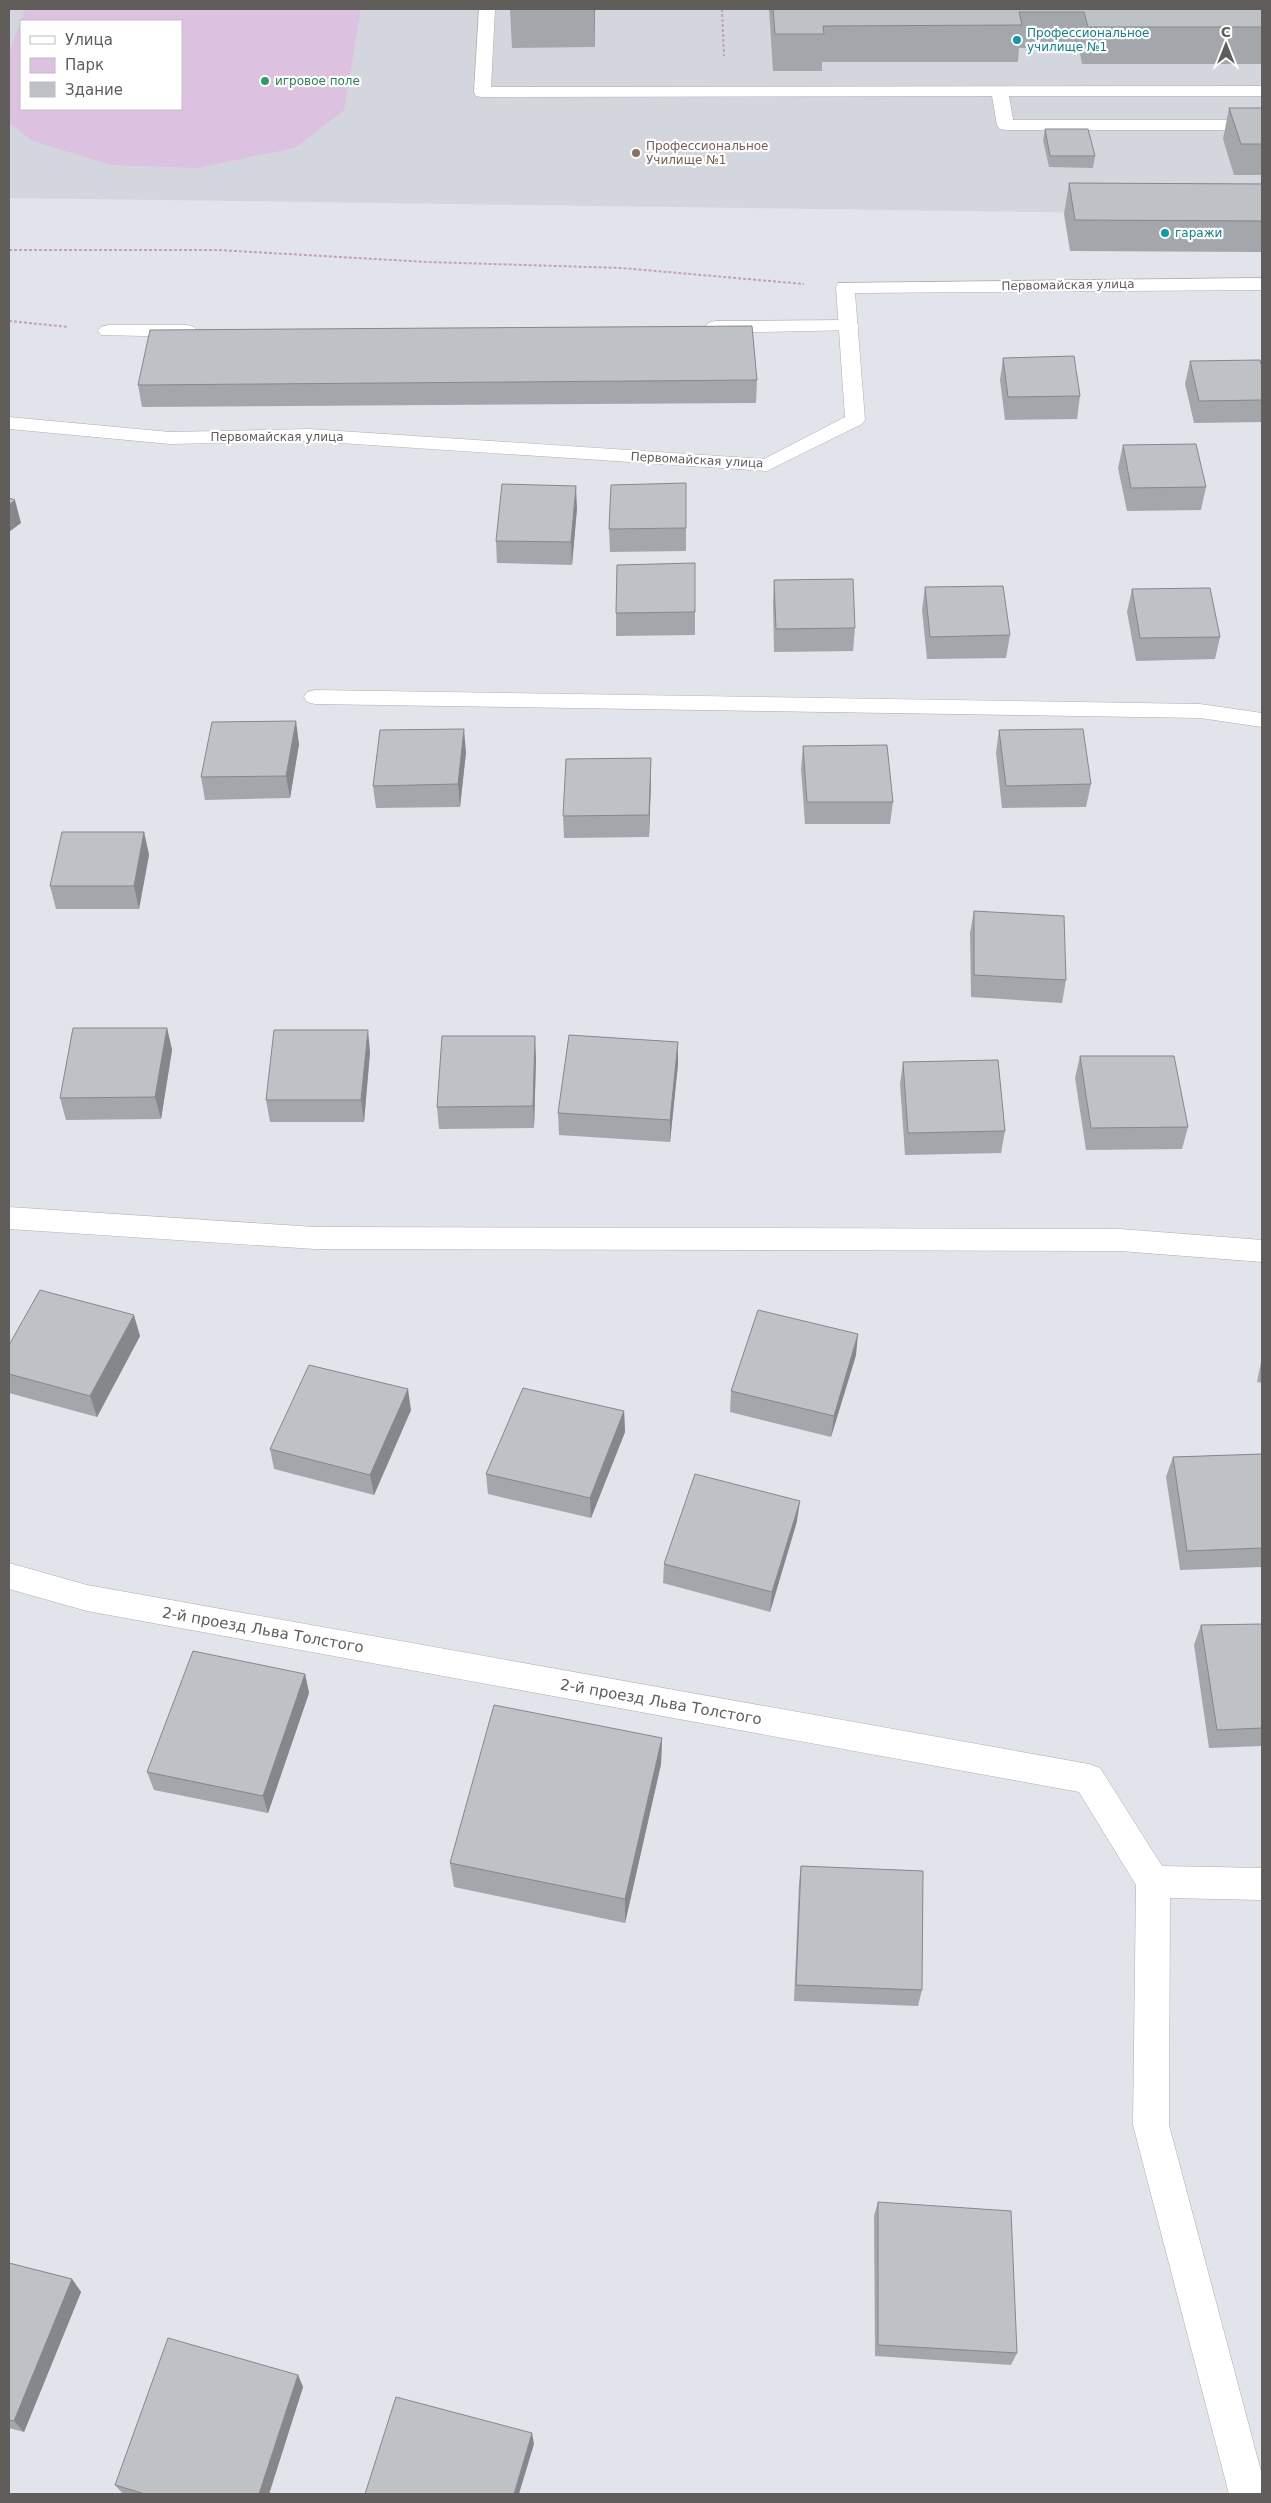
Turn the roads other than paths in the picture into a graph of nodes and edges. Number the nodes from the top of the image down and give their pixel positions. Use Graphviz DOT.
graph roads {
  1 [pos="487,9"];
  2 [pos="999,91"];
  3 [pos="1262,91"];
  4 [pos="1262,125"];
  5 [pos="1262,284"];
  6 [pos="849,326"];
  7 [pos="701,327"];
  8 [pos="207,330"];
  9 [pos="108,331"];
  10 [pos="9,423"];
  11 [pos="316,697"];
  12 [pos="1262,720"];
  13 [pos="9,1218"];
  14 [pos="1262,1251"];
  15 [pos="9,1576"];
  16 [pos="1153,1882"];
  17 [pos="1262,1884"];
  18 [pos="1248,2494"];
  1 -- 2 [label="street"];
  2 -- 3 [label="street"];
  2 -- 4 [label="street"];
  5 -- 6 [label="street, Первомайская улица"];
  6 -- 7 [label="street"];
  6 -- 10 [label="street, Первомайская улица"];
  8 -- 9 [label="street"];
  11 -- 12 [label="street"];
  13 -- 14 [label="street"];
  15 -- 16 [label="street, 2-й проезд Льва Толстого"];
  16 -- 17 [label="street"];
  16 -- 18 [label="street"];
}
